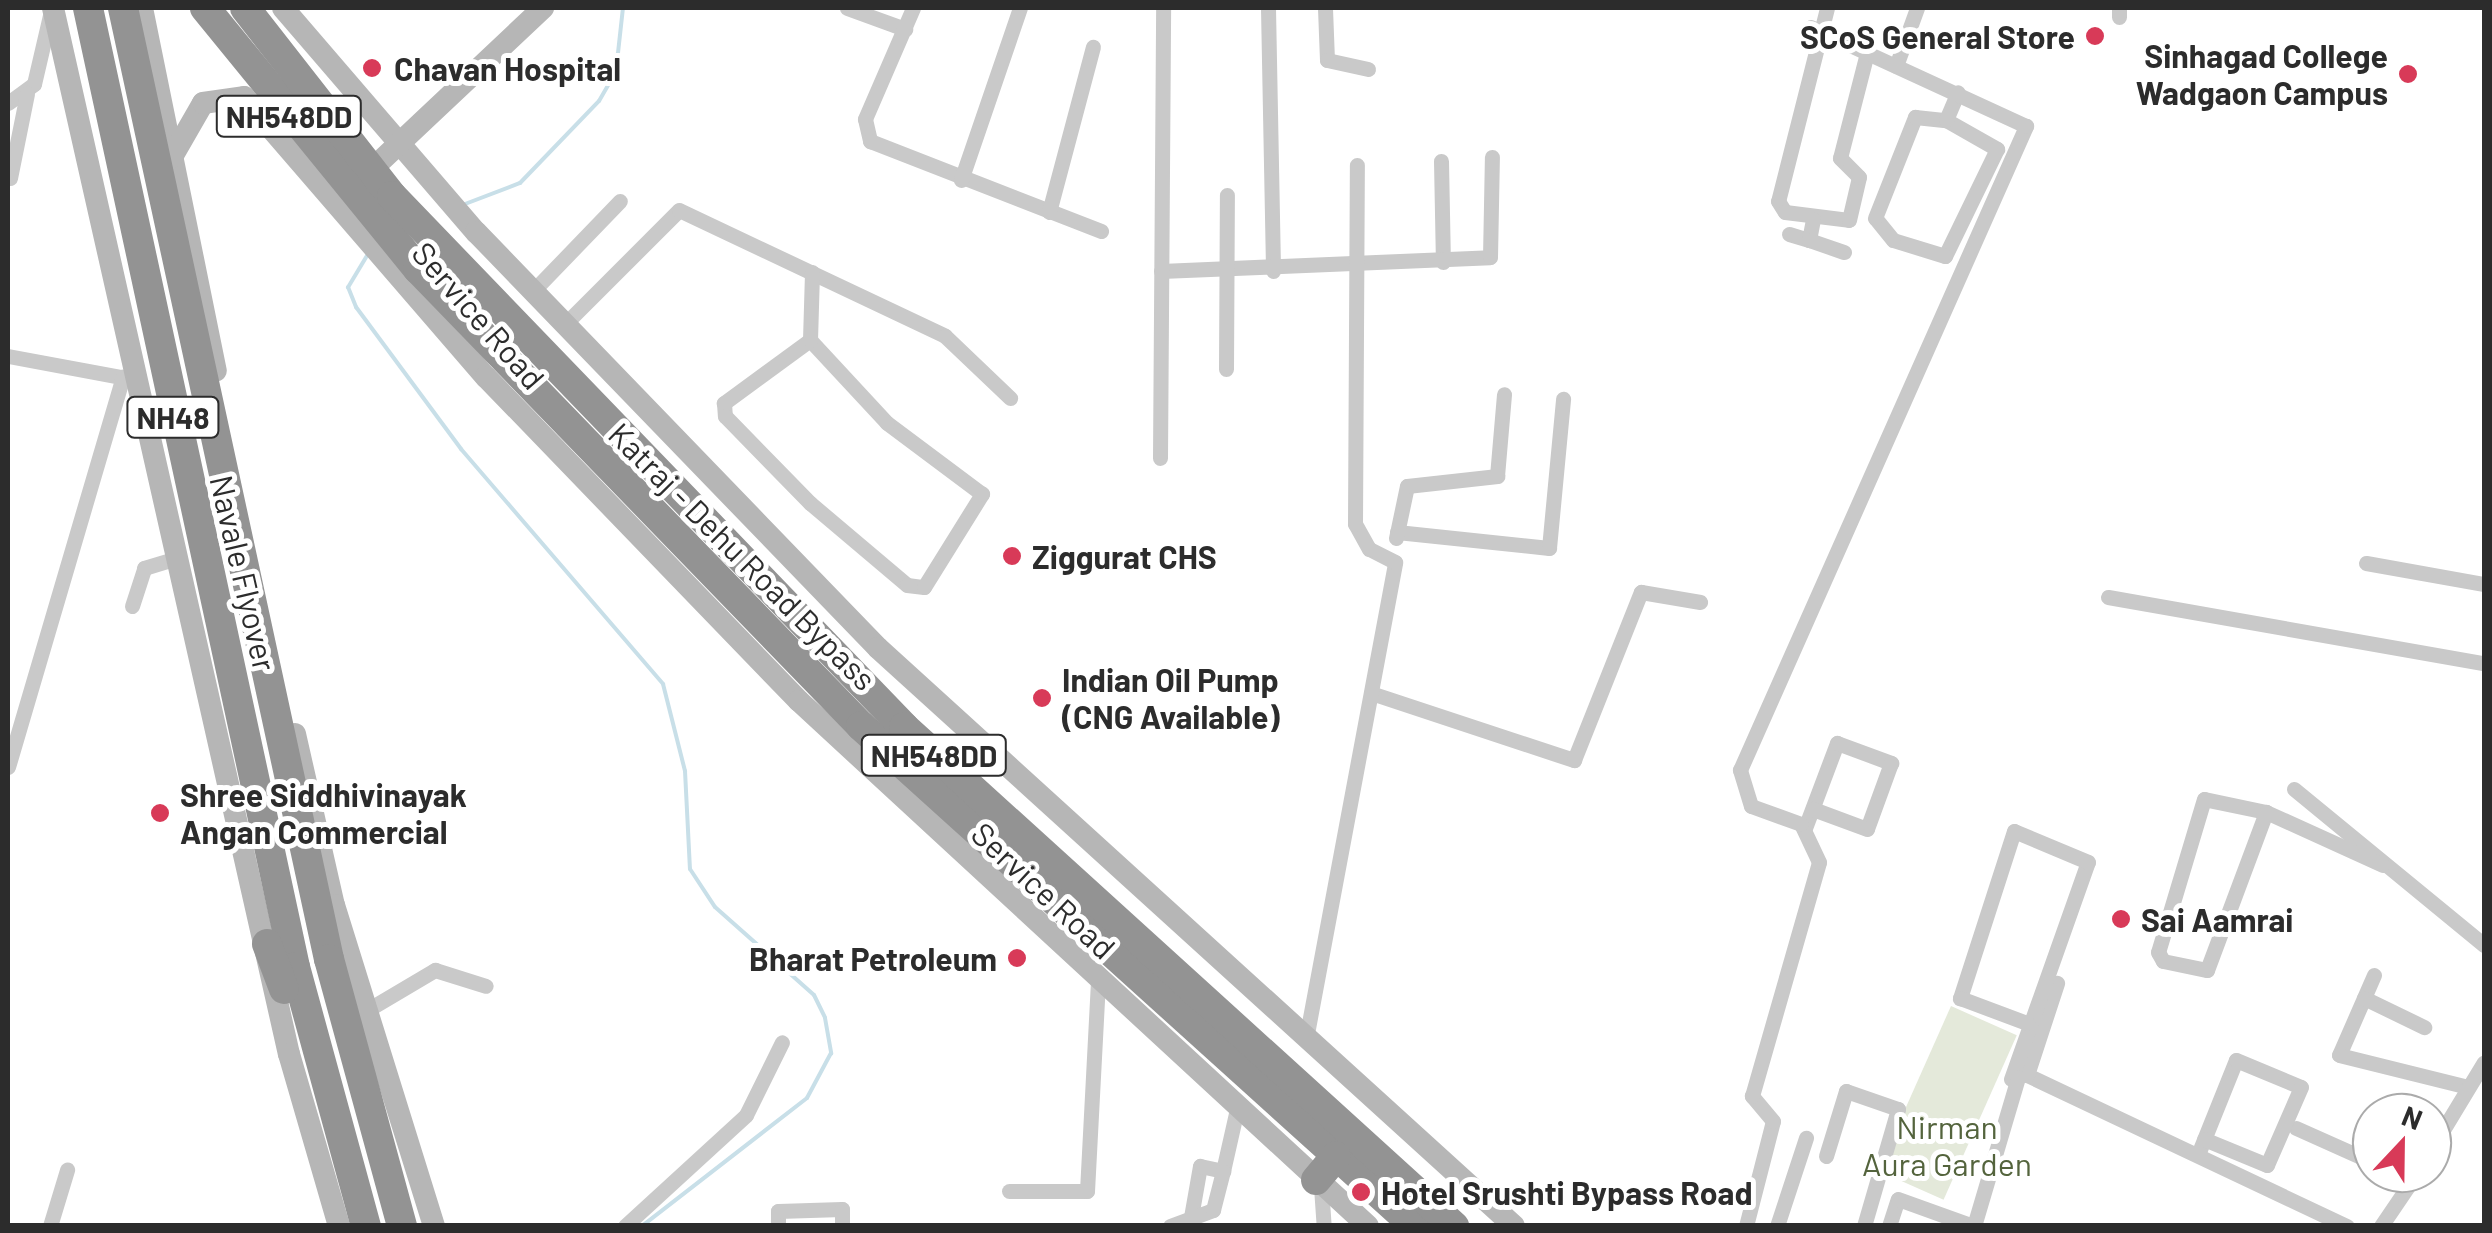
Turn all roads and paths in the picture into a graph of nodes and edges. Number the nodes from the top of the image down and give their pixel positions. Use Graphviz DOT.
graph roads {
  1 [pos="52,8"];
  2 [pos="88,8"];
  3 [pos="124,8"];
  4 [pos="142,8"];
  5 [pos="205,8"];
  6 [pos="245,8"];
  7 [pos="283,8"];
  8 [pos="543,8"];
  9 [pos="846,8"];
  10 [pos="913,8"];
  11 [pos="1020,8"];
  12 [pos="1163,8"];
  13 [pos="1268,8"];
  14 [pos="1325,8"];
  15 [pos="1827,8"];
  16 [pos="1917,8"];
  17 [pos="905,29"];
  18 [pos="1814,29"];
  19 [pos="1094,47"];
  20 [pos="1866,52"];
  21 [pos="1896,66"];
  22 [pos="1368,69"];
  23 [pos="1958,92"];
  24 [pos="27,94"];
  25 [pos="8,103"];
  26 [pos="1946,120"];
  27 [pos="404,154"];
  28 [pos="1492,156"];
  29 [pos="172,157"];
  30 [pos="1441,161"];
  31 [pos="1356,165"];
  32 [pos="370,171"];
  33 [pos="10,178"];
  34 [pos="961,180"];
  35 [pos="332,183"];
  36 [pos="1227,195"];
  37 [pos="620,201"];
  38 [pos="1049,212"];
  39 [pos="378,217"];
  40 [pos="1813,219"];
  41 [pos="1100,231"];
  42 [pos="1789,234"];
  43 [pos="1808,240"];
  44 [pos="1844,252"];
  45 [pos="1443,262"];
  46 [pos="423,268"];
  47 [pos="1354,270"];
  48 [pos="1161,271"];
  49 [pos="1228,271"];
  50 [pos="812,272"];
  51 [pos="1273,272"];
  52 [pos="533,292"];
  53 [pos="565,324"];
  54 [pos="810,340"];
  55 [pos="8,356"];
  56 [pos="1226,369"];
  57 [pos="130,378"];
  58 [pos="1504,394"];
  59 [pos="1010,398"];
  60 [pos="1563,400"];
  61 [pos="1160,458"];
  62 [pos="1398,532"];
  63 [pos="1393,556"];
  64 [pos="176,558"];
  65 [pos="2366,562"];
  66 [pos="2484,584"];
  67 [pos="2108,597"];
  68 [pos="1700,602"];
  69 [pos="132,606"];
  70 [pos="2484,663"];
  71 [pos="1372,694"];
  72 [pos="8,767"];
  73 [pos="2294,789"];
  74 [pos="1812,809"];
  75 [pos="2266,812"];
  76 [pos="1805,828"];
  77 [pos="2383,865"];
  78 [pos="267,944"];
  79 [pos="2484,945"];
  80 [pos="2374,976"];
  81 [pos="1098,983"];
  82 [pos="2057,983"];
  83 [pos="486,986"];
  84 [pos="2364,998"];
  85 [pos="357,1013"];
  86 [pos="2027,1023"];
  87 [pos="2424,1027"];
  88 [pos="1306,1038"];
  89 [pos="782,1042"];
  90 [pos="2484,1062"];
  91 [pos="2019,1077"];
  92 [pos="1292,1082"];
  93 [pos="2468,1087"];
  94 [pos="1237,1109"];
  95 [pos="2452,1114"];
  96 [pos="403,1128"];
  97 [pos="2296,1128"];
  98 [pos="1806,1138"];
  99 [pos="344,1145"];
  100 [pos="2202,1146"];
  101 [pos="2352,1153"];
  102 [pos="1336,1156"];
  103 [pos="1826,1156"];
  104 [pos="67,1170"];
  105 [pos="1223,1171"];
  106 [pos="1318,1182"];
  107 [pos="1009,1191"];
  108 [pos="2404,1193"];
  109 [pos="1345,1216"];
  110 [pos="1190,1218"];
  111 [pos="50,1226"];
  112 [pos="339,1226"];
  113 [pos="366,1226"];
  114 [pos="402,1226"];
  115 [pos="416,1226"];
  116 [pos="434,1226"];
  117 [pos="625,1226"];
  118 [pos="778,1226"];
  119 [pos="842,1226"];
  120 [pos="1170,1226"];
  121 [pos="1324,1226"];
  122 [pos="1368,1226"];
  123 [pos="1415,1226"];
  124 [pos="1454,1226"];
  125 [pos="1514,1226"];
  126 [pos="1746,1226"];
  127 [pos="1777,1226"];
  128 [pos="1864,1226"];
  129 [pos="1889,1226"];
  130 [pos="1974,1226"];
  131 [pos="2347,1226"];
  132 [pos="2381,1226"];
  1 -- 24 [label="street"];
  1 -- 57 [label="street"];
  2 -- 99 [label="highway, Navale Flyover / NH48"];
  3 -- 85 [label="highway, Navale Flyover / NH48"];
  4 -- 29 [label="street"];
  5 -- 35 [label="highway, Katraj - Dehu Road Bypass / NH548DD"];
  6 -- 32 [label="highway, Katraj - Dehu Road Bypass / NH548DD"];
  7 -- 27 [label="street"];
  8 -- 27 [label="street"];
  9 -- 17 [label="street"];
  10 -- 17 [label="street"];
  11 -- 34 [label="street"];
  12 -- 48 [label="street"];
  13 -- 51 [label="street"];
  14 -- 22 [label="street"];
  15 -- 18 [label="street"];
  16 -- 21 [label="street"];
  17 -- 34 [label="street"];
  18 -- 20 [label="street"];
  18 -- 40 [label="street"];
  19 -- 38 [label="street"];
  20 -- 21 [label="street"];
  20 -- 40 [label="street"];
  21 -- 23 [label="street"];
  23 -- 26 [label="street"];
  23 -- 76 [label="street"];
  24 -- 25 [label="street"];
  24 -- 33 [label="street"];
  26 -- 26 [label="street"];
  27 -- 32 [label="street"];
  27 -- 52 [label="street"];
  28 -- 45 [label="street"];
  29 -- 35 [label="street"];
  29 -- 85 [label="street"];
  30 -- 45 [label="street"];
  31 -- 47 [label="street"];
  32 -- 39 [label="highway, Katraj - Dehu Road Bypass / NH548DD"];
  34 -- 38 [label="street"];
  35 -- 39 [label="highway, Katraj - Dehu Road Bypass / NH548DD"];
  36 -- 49 [label="street"];
  37 -- 52 [label="street"];
  38 -- 41 [label="street"];
  39 -- 46 [label="highway, Katraj - Dehu Road Bypass / NH548DD"];
  39 -- 46 [label="street, Service Road"];
  40 -- 43 [label="street"];
  42 -- 43 [label="street"];
  43 -- 44 [label="street"];
  45 -- 47 [label="street"];
  46 -- 81 [label="street, Service Road"];
  46 -- 92 [label="highway, Katraj - Dehu Road Bypass / NH548DD"];
  46 -- 102 [label="highway, Katraj - Dehu Road Bypass / NH548DD"];
  47 -- 51 [label="street"];
  47 -- 63 [label="street"];
  48 -- 49 [label="street"];
  48 -- 61 [label="street"];
  49 -- 51 [label="street"];
  49 -- 56 [label="street"];
  50 -- 53 [label="street"];
  50 -- 54 [label="street"];
  50 -- 59 [label="street"];
  52 -- 53 [label="street"];
  53 -- 88 [label="street"];
  54 -- 54 [label="street"];
  55 -- 57 [label="street"];
  57 -- 64 [label="street"];
  57 -- 72 [label="street"];
  58 -- 62 [label="street"];
  60 -- 62 [label="street"];
  62 -- 63 [label="street"];
  63 -- 71 [label="street"];
  64 -- 69 [label="street"];
  64 -- 78 [label="street"];
  65 -- 66 [label="street"];
  67 -- 70 [label="street"];
  68 -- 71 [label="street"];
  71 -- 88 [label="street"];
  73 -- 77 [label="street"];
  74 -- 74 [label="street"];
  74 -- 76 [label="street"];
  75 -- 75 [label="street"];
  75 -- 77 [label="street"];
  76 -- 126 [label="street"];
  77 -- 79 [label="street"];
  78 -- 99 [label="highway"];
  78 -- 112 [label="street"];
  80 -- 84 [label="street"];
  81 -- 94 [label="street, Service Road"];
  81 -- 107 [label="street"];
  82 -- 91 [label="street"];
  83 -- 85 [label="street"];
  84 -- 87 [label="street"];
  84 -- 93 [label="street"];
  85 -- 96 [label="street"];
  85 -- 114 [label="highway, NH48"];
  86 -- 86 [label="street"];
  86 -- 91 [label="street"];
  88 -- 92 [label="street"];
  88 -- 125 [label="street"];
  89 -- 117 [label="street"];
  90 -- 93 [label="street"];
  91 -- 100 [label="street"];
  91 -- 130 [label="street"];
  92 -- 124 [label="highway, Katraj - Dehu Road Bypass / NH548DD"];
  93 -- 95 [label="street"];
  94 -- 105 [label="street"];
  94 -- 106 [label="street, Service Road"];
  96 -- 115 [label="street"];
  96 -- 116 [label="street"];
  97 -- 101 [label="street"];
  98 -- 127 [label="street"];
  99 -- 113 [label="highway, NH48"];
  100 -- 100 [label="street"];
  100 -- 131 [label="street"];
  102 -- 106 [label="highway"];
  102 -- 123 [label="highway, Katraj - Dehu Road Bypass / NH548DD"];
  103 -- 128 [label="street"];
  104 -- 111 [label="street"];
  105 -- 110 [label="street"];
  105 -- 110 [label="street"];
  106 -- 109 [label="street, Service Road"];
  106 -- 121 [label="street"];
  108 -- 132 [label="street"];
  109 -- 122 [label="street, Service Road"];
  110 -- 120 [label="street"];
  118 -- 119 [label="street"];
  129 -- 130 [label="street"];
}
